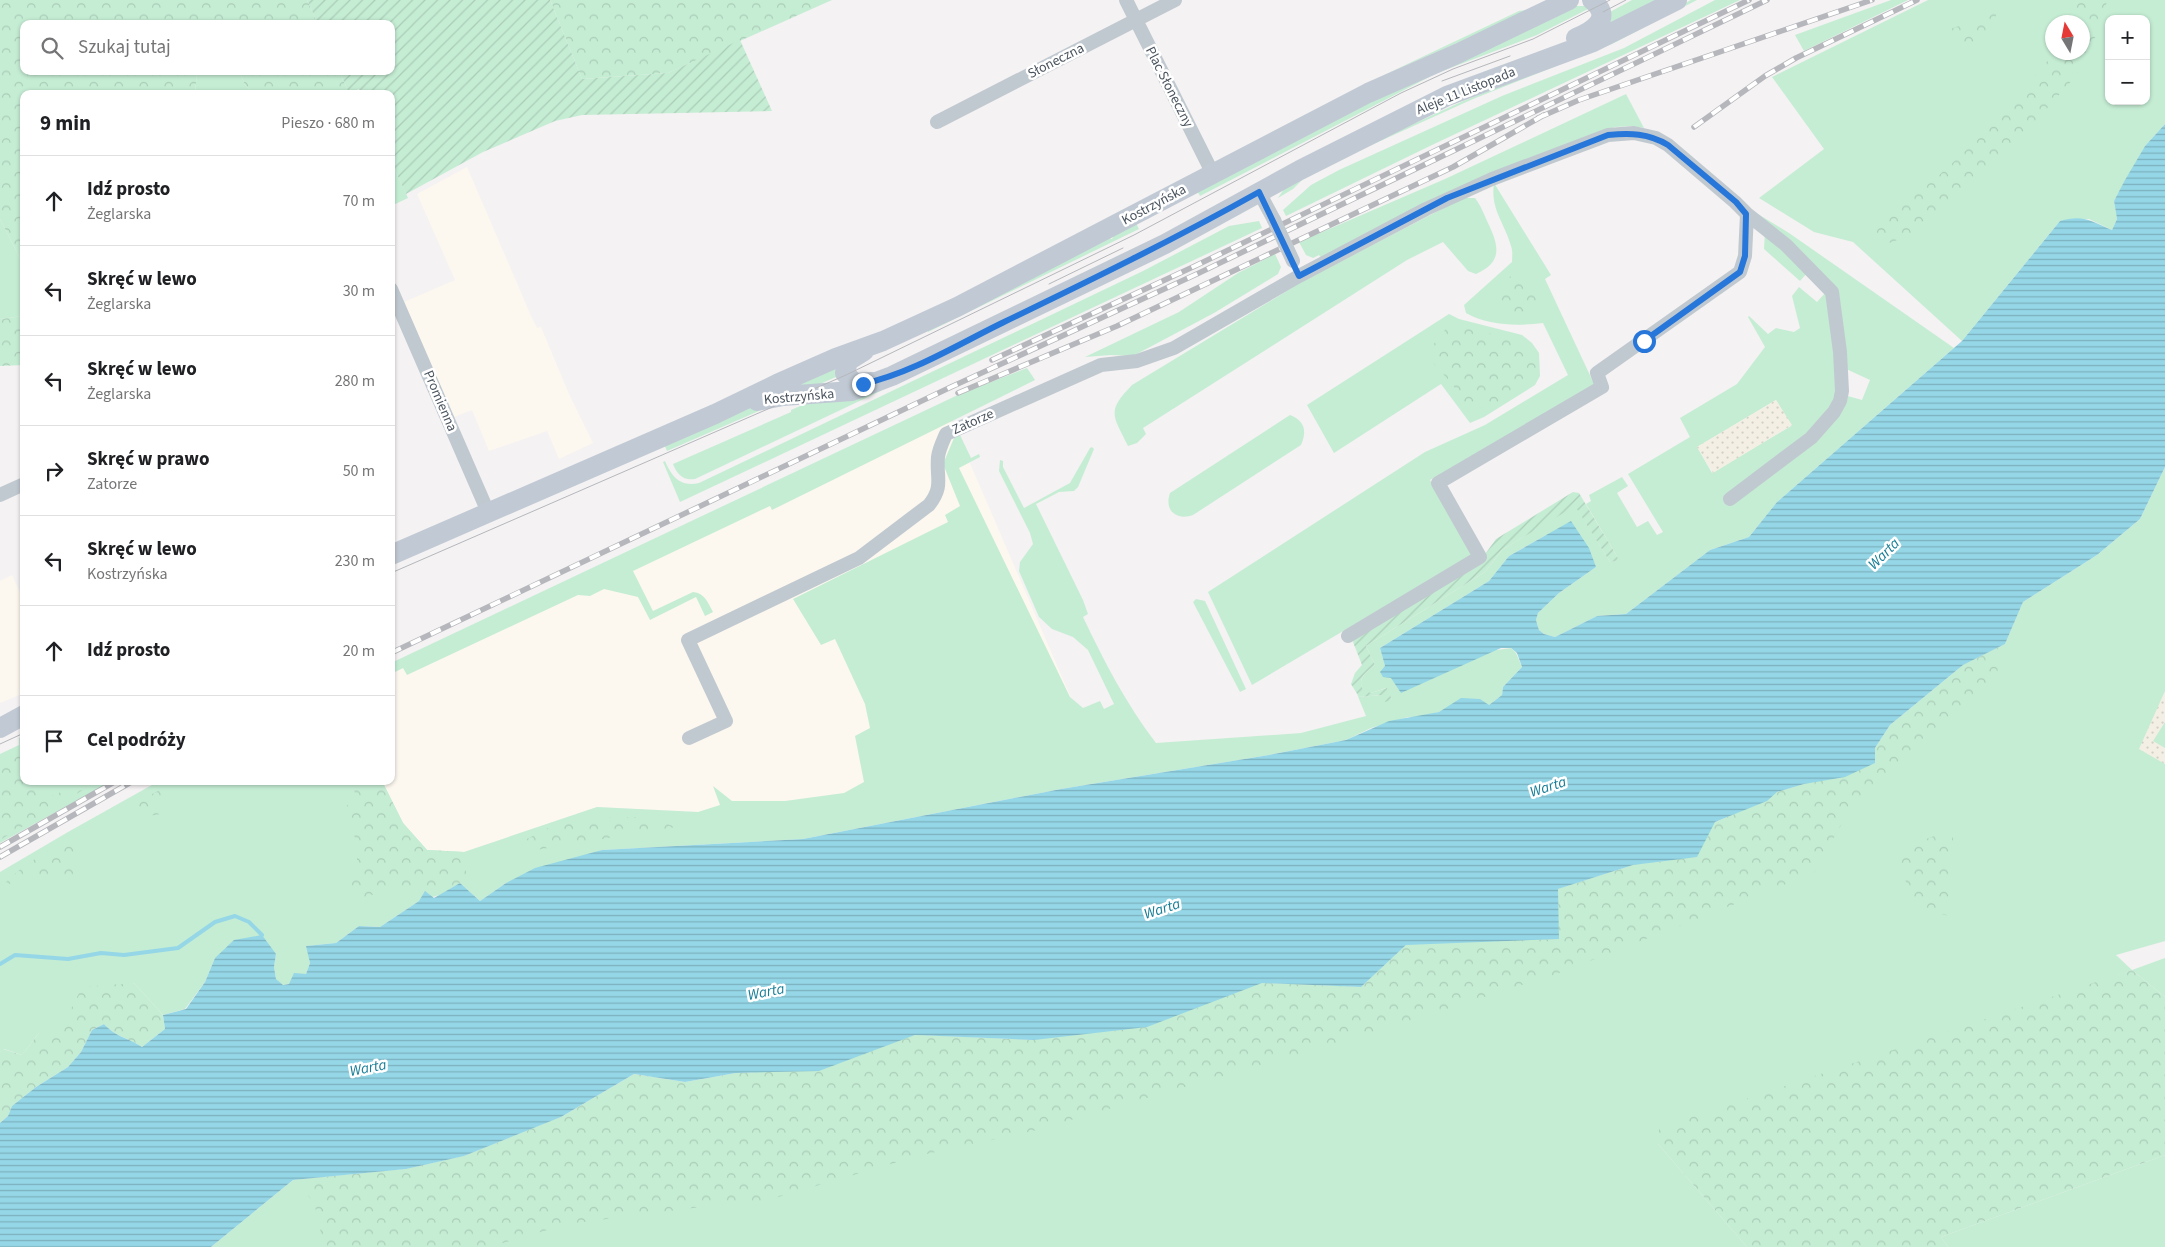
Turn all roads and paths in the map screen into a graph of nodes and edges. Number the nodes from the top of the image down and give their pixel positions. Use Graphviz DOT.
graph roads {
  1 [pos="1126,0"];
  2 [pos="1175,0"];
  3 [pos="1569,0"];
  4 [pos="1592,0"];
  5 [pos="1677,0"];
  6 [pos="1136,20"];
  7 [pos="1482,82"];
  8 [pos="937,122"];
  9 [pos="1213,174"];
  10 [pos="1259,192"];
  11 [pos="1746,214"];
  12 [pos="1299,276"];
  13 [pos="395,298"];
  14 [pos="883,341"];
  15 [pos="892,376"];
  16 [pos="715,414"];
  17 [pos="20,489"];
  18 [pos="0,495"];
  19 [pos="1730,498"];
  20 [pos="488,512"];
  21 [pos="395,553"];
  22 [pos="1348,636"];
  23 [pos="20,715"];
  24 [pos="20,716"];
  25 [pos="0,722"];
  26 [pos="0,728"];
  27 [pos="689,738"];
  1 -- 6 [label="street, Plac Słoneczny"];
  2 -- 6 [label="street, Słoneczna"];
  3 -- 9 [label="main road"];
  4 -- 7 [label="main road"];
  5 -- 7 [label="main road, Aleje 11 Listopada"];
  6 -- 8 [label="street, Słoneczna"];
  6 -- 9 [label="street, Plac Słoneczny"];
  7 -- 10 [label="main road, Aleje 11 Listopada"];
  9 -- 14 [label="main road, Kostrzyńska"];
  10 -- 12 [label="street, bridge"];
  10 -- 15 [label="main road, Kostrzyńska"];
  11 -- 12 [label="street"];
  11 -- 19 [label="street"];
  11 -- 22 [label="street"];
  12 -- 27 [label="street, Zatorze"];
  13 -- 20 [label="street, Promienna"];
  14 -- 15 [label="main road"];
  14 -- 16 [label="main road, Kostrzyńska"];
  15 -- 16 [label="main road, Kostrzyńska"];
  16 -- 20 [label="main road, Kostrzyńska"];
  17 -- 18 [label="street"];
  20 -- 21 [label="main road, Kostrzyńska"];
  23 -- 25 [label="main road"];
  24 -- 26 [label="main road"];
}
